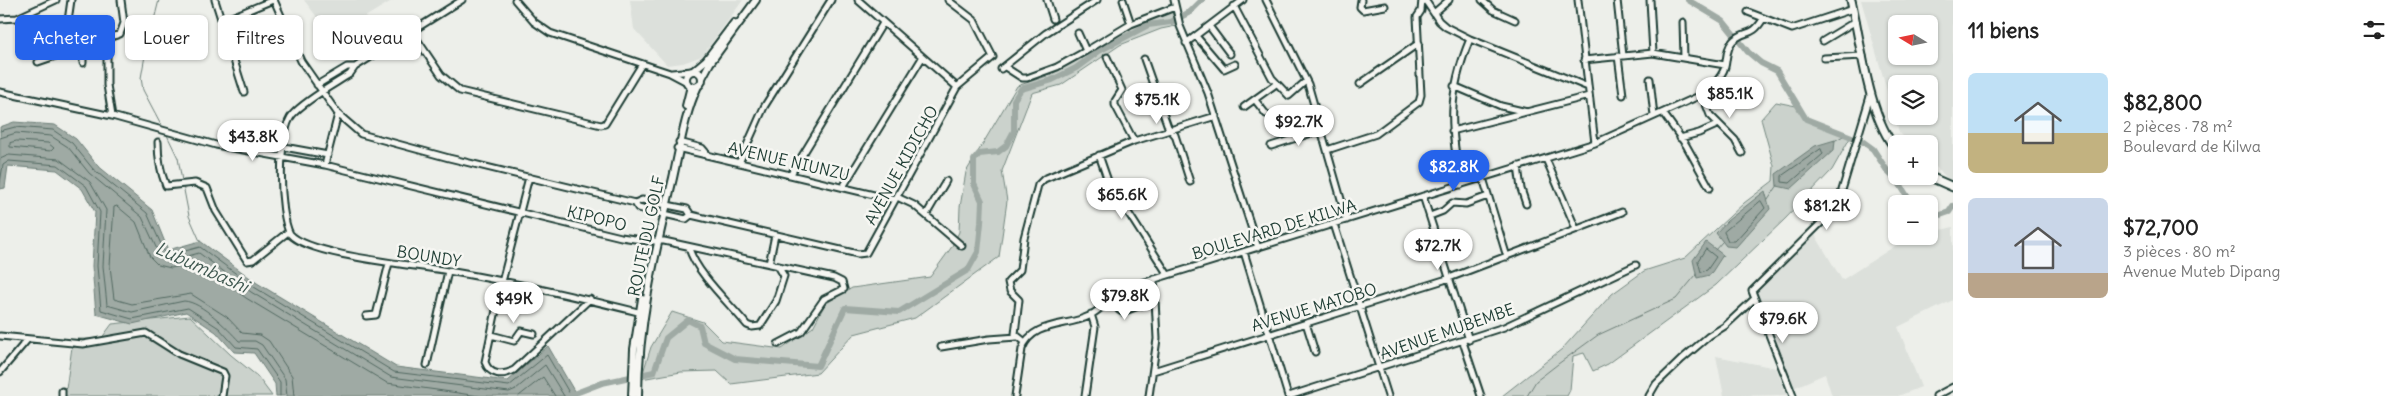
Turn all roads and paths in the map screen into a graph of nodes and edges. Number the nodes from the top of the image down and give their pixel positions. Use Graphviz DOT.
graph roads {
  1 [pos="56,0"];
  2 [pos="71,0"];
  3 [pos="121,0"];
  4 [pos="215,0"];
  5 [pos="273,0"];
  6 [pos="462,0"];
  7 [pos="515,0"];
  8 [pos="751,0"];
  9 [pos="756,0"];
  10 [pos="831,0"];
  11 [pos="858,0"];
  12 [pos="948,0"];
  13 [pos="1047,0"];
  14 [pos="1097,0"];
  15 [pos="1123,0"];
  16 [pos="1174,0"];
  17 [pos="1243,0"];
  18 [pos="1266,0"];
  19 [pos="1361,0"];
  20 [pos="1423,0"];
  21 [pos="1449,0"];
  22 [pos="1482,0"];
  23 [pos="1578,0"];
  24 [pos="1617,0"];
  25 [pos="1650,0"];
  26 [pos="1851,0"];
  27 [pos="1234,6"];
  28 [pos="1384,6"];
  29 [pos="1853,9"];
  30 [pos="1176,10"];
  31 [pos="1748,12"];
  32 [pos="1434,13"];
  33 [pos="69,15"];
  34 [pos="220,15"];
  35 [pos="237,15"];
  36 [pos="743,15"];
  37 [pos="0,19"];
  38 [pos="1053,19"];
  39 [pos="1763,19"];
  40 [pos="1515,20"];
  41 [pos="1856,20"];
  42 [pos="1683,22"];
  43 [pos="883,23"];
  44 [pos="1131,24"];
  45 [pos="421,26"];
  46 [pos="1209,26"];
  47 [pos="1078,33"];
  48 [pos="115,36"];
  49 [pos="1196,36"];
  50 [pos="1470,39"];
  51 [pos="1823,41"];
  52 [pos="1186,43"];
  53 [pos="1419,43"];
  54 [pos="421,45"];
  55 [pos="1086,51"];
  56 [pos="1653,53"];
  57 [pos="1230,54"];
  58 [pos="1620,56"];
  59 [pos="1863,56"];
  60 [pos="1107,57"];
  61 [pos="922,58"];
  62 [pos="1684,58"];
  63 [pos="1824,58"];
  64 [pos="1144,59"];
  65 [pos="44,60"];
  66 [pos="108,60"];
  67 [pos="234,60"];
  68 [pos="366,60"];
  69 [pos="1584,60"];
  70 [pos="38,62"];
  71 [pos="642,64"];
  72 [pos="1235,64"];
  73 [pos="1725,65"];
  74 [pos="355,67"];
  75 [pos="692,71"];
  76 [pos="670,73"];
  77 [pos="702,78"];
  78 [pos="1650,79"];
  79 [pos="1306,80"];
  80 [pos="692,84"];
  81 [pos="1276,84"];
  82 [pos="1360,84"];
  83 [pos="317,86"];
  84 [pos="1454,86"];
  85 [pos="957,87"];
  86 [pos="1588,88"];
  87 [pos="1871,91"];
  88 [pos="0,92"];
  89 [pos="244,92"];
  90 [pos="322,93"];
  91 [pos="1702,94"];
  92 [pos="1623,95"];
  93 [pos="1589,96"];
  94 [pos="1255,100"];
  95 [pos="1244,107"];
  96 [pos="1527,112"];
  97 [pos="1662,113"];
  98 [pos="338,114"];
  99 [pos="1266,114"];
  100 [pos="112,116"];
  101 [pos="1216,116"];
  102 [pos="1654,116"];
  103 [pos="1719,124"];
  104 [pos="1321,130"];
  105 [pos="1172,131"];
  106 [pos="1452,131"];
  107 [pos="1888,135"];
  108 [pos="1680,138"];
  109 [pos="1134,141"];
  110 [pos="158,142"];
  111 [pos="1595,143"];
  112 [pos="679,145"];
  113 [pos="1271,146"];
  114 [pos="284,147"];
  115 [pos="1327,150"];
  116 [pos="1742,153"];
  117 [pos="1099,155"];
  118 [pos="328,156"];
  119 [pos="282,157"];
  120 [pos="1546,159"];
  121 [pos="739,163"];
  122 [pos="325,165"];
  123 [pos="1518,166"];
  124 [pos="791,174"];
  125 [pos="529,177"];
  126 [pos="1482,178"];
  127 [pos="1938,180"];
  128 [pos="946,181"];
  129 [pos="1190,182"];
  130 [pos="1461,185"];
  131 [pos="843,187"];
  132 [pos="1953,187"];
  133 [pos="1710,188"];
  134 [pos="1423,196"];
  135 [pos="1488,196"];
  136 [pos="896,199"];
  137 [pos="635,203"];
  138 [pos="1526,204"];
  139 [pos="665,205"];
  140 [pos="520,212"];
  141 [pos="1622,212"];
  142 [pos="663,214"];
  143 [pos="691,215"];
  144 [pos="926,215"];
  145 [pos="1430,216"];
  146 [pos="1347,220"];
  147 [pos="1334,224"];
  148 [pos="1576,230"];
  149 [pos="288,232"];
  150 [pos="775,235"];
  151 [pos="657,240"];
  152 [pos="962,246"];
  153 [pos="689,248"];
  154 [pos="1258,248"];
  155 [pos="1244,252"];
  156 [pos="1507,257"];
  157 [pos="389,263"];
  158 [pos="769,264"];
  159 [pos="1636,265"];
  160 [pos="778,266"];
  161 [pos="448,271"];
  162 [pos="1168,275"];
  163 [pos="1450,277"];
  164 [pos="1154,279"];
  165 [pos="502,282"];
  166 [pos="1114,296"];
  167 [pos="590,299"];
  168 [pos="1754,299"];
  169 [pos="1156,300"];
  170 [pos="1360,307"];
  171 [pos="641,313"];
  172 [pos="1092,314"];
  173 [pos="366,316"];
  174 [pos="1306,323"];
  175 [pos="534,334"];
  176 [pos="1269,334"];
  177 [pos="491,335"];
  178 [pos="0,336"];
  179 [pos="1017,337"];
  180 [pos="28,339"];
  181 [pos="1466,341"];
  182 [pos="1025,342"];
  183 [pos="778,344"];
  184 [pos="941,347"];
  185 [pos="1315,352"];
  186 [pos="427,365"];
  187 [pos="1379,367"];
  188 [pos="1153,371"];
  189 [pos="0,372"];
  190 [pos="635,379"];
  191 [pos="1953,387"];
  192 [pos="222,396"];
  193 [pos="632,396"];
  194 [pos="638,396"];
  195 [pos="1015,396"];
  196 [pos="1085,396"];
  197 [pos="1149,396"];
  198 [pos="1288,396"];
  199 [pos="1388,396"];
  200 [pos="1481,396"];
  201 [pos="1649,396"];
  202 [pos="1793,396"];
  203 [pos="1936,396"];
  1 -- 37 [label="street"];
  2 -- 33 [label="street"];
  3 -- 48 [label="street"];
  4 -- 34 [label="street"];
  5 -- 35 [label="street"];
  5 -- 83 [label="street"];
  6 -- 45 [label="street"];
  7 -- 71 [label="street"];
  8 -- 36 [label="main road"];
  9 -- 36 [label="main road"];
  10 -- 121 [label="street"];
  11 -- 43 [label="street"];
  12 -- 85 [label="street"];
  13 -- 38 [label="street"];
  14 -- 55 [label="street"];
  15 -- 44 [label="street"];
  16 -- 30 [label="street"];
  17 -- 27 [label="street"];
  18 -- 79 [label="street"];
  19 -- 28 [label="street"];
  20 -- 32 [label="street"];
  20 -- 53 [label="street"];
  21 -- 32 [label="street"];
  22 -- 40 [label="street"];
  23 -- 69 [label="street"];
  24 -- 58 [label="street"];
  25 -- 56 [label="street"];
  26 -- 29 [label="highway"];
  27 -- 46 [label="street"];
  27 -- 81 [label="street"];
  29 -- 39 [label="street"];
  29 -- 41 [label="highway"];
  30 -- 44 [label="street"];
  30 -- 52 [label="street"];
  31 -- 39 [label="street"];
  32 -- 50 [label="street"];
  36 -- 75 [label="main road"];
  36 -- 77 [label="main road"];
  39 -- 73 [label="street"];
  41 -- 51 [label="street"];
  41 -- 59 [label="highway"];
  42 -- 62 [label="street"];
  43 -- 61 [label="street"];
  43 -- 124 [label="street"];
  44 -- 55 [label="street"];
  46 -- 49 [label="street"];
  46 -- 57 [label="street"];
  47 -- 55 [label="street"];
  49 -- 52 [label="street"];
  49 -- 72 [label="street"];
  50 -- 84 [label="street"];
  50 -- 86 [label="street"];
  52 -- 101 [label="street"];
  53 -- 82 [label="street"];
  53 -- 115 [label="street"];
  54 -- 71 [label="street"];
  56 -- 58 [label="street"];
  56 -- 62 [label="street"];
  58 -- 69 [label="street"];
  58 -- 92 [label="street"];
  59 -- 63 [label="street"];
  59 -- 87 [label="highway"];
  60 -- 109 [label="street"];
  61 -- 85 [label="street"];
  61 -- 131 [label="street"];
  62 -- 73 [label="street"];
  64 -- 105 [label="street"];
  65 -- 70 [label="street"];
  66 -- 100 [label="street"];
  67 -- 89 [label="street"];
  68 -- 74 [label="street"];
  69 -- 86 [label="street"];
  71 -- 76 [label="street"];
  73 -- 91 [label="street"];
  74 -- 83 [label="street"];
  74 -- 90 [label="street"];
  75 -- 76 [label="street"];
  75 -- 77 [label="main road"];
  75 -- 80 [label="main road"];
  76 -- 80 [label="street"];
  77 -- 80 [label="main road"];
  78 -- 102 [label="street"];
  79 -- 81 [label="street"];
  79 -- 104 [label="street"];
  80 -- 112 [label="main road, ROUTE DU GOLF"];
  81 -- 94 [label="street"];
  83 -- 90 [label="street"];
  84 -- 96 [label="street"];
  84 -- 106 [label="street"];
  85 -- 136 [label="street, AVENUE KIDICHO"];
  86 -- 93 [label="street"];
  87 -- 107 [label="highway"];
  87 -- 168 [label="street"];
  88 -- 100 [label="street, KIPOPO"];
  90 -- 98 [label="street"];
  90 -- 114 [label="street"];
  91 -- 97 [label="street, BOULEVARD DE KILWA"];
  91 -- 103 [label="street"];
  93 -- 96 [label="street"];
  93 -- 111 [label="street"];
  94 -- 95 [label="street"];
  94 -- 99 [label="street"];
  96 -- 106 [label="street"];
  97 -- 102 [label="street, BOULEVARD DE KILWA"];
  97 -- 108 [label="street"];
  98 -- 118 [label="street"];
  98 -- 125 [label="street"];
  100 -- 119 [label="street, KIPOPO"];
  101 -- 105 [label="street"];
  101 -- 154 [label="street"];
  102 -- 111 [label="street, BOULEVARD DE KILWA"];
  103 -- 108 [label="street"];
  103 -- 116 [label="street"];
  104 -- 113 [label="street"];
  104 -- 115 [label="street"];
  105 -- 109 [label="street"];
  105 -- 129 [label="street"];
  106 -- 130 [label="street"];
  108 -- 133 [label="street"];
  109 -- 117 [label="street"];
  110 -- 149 [label="street"];
  111 -- 120 [label="street, BOULEVARD DE KILWA"];
  112 -- 121 [label="street, AVENUE NIUNZU"];
  112 -- 139 [label="main road, ROUTE DU GOLF"];
  114 -- 118 [label="street"];
  114 -- 119 [label="street"];
  115 -- 146 [label="street"];
  117 -- 162 [label="street"];
  117 -- 179 [label="street"];
  118 -- 122 [label="street"];
  119 -- 122 [label="street, KIPOPO"];
  119 -- 149 [label="street"];
  120 -- 123 [label="street, BOULEVARD DE KILWA"];
  120 -- 148 [label="street"];
  121 -- 124 [label="street, AVENUE NIUNZU"];
  122 -- 140 [label="street, KIPOPO"];
  123 -- 126 [label="street, BOULEVARD DE KILWA"];
  123 -- 138 [label="street"];
  124 -- 131 [label="street, AVENUE NIUNZU"];
  125 -- 137 [label="street"];
  125 -- 140 [label="street"];
  126 -- 130 [label="street, BOULEVARD DE KILWA"];
  126 -- 135 [label="street"];
  127 -- 132 [label="highway"];
  128 -- 144 [label="street"];
  130 -- 134 [label="street, BOULEVARD DE KILWA"];
  131 -- 136 [label="street, AVENUE NIUNZU"];
  134 -- 145 [label="street"];
  134 -- 146 [label="street, BOULEVARD DE KILWA"];
  135 -- 145 [label="street"];
  135 -- 156 [label="street"];
  136 -- 144 [label="street, AVENUE NIUNZU"];
  136 -- 150 [label="street, AVENUE KIDICHO"];
  137 -- 139 [label="street"];
  137 -- 142 [label="street"];
  139 -- 142 [label="main road, ROUTE DU GOLF"];
  139 -- 143 [label="street"];
  140 -- 151 [label="street, KIPOPO"];
  140 -- 165 [label="street"];
  141 -- 148 [label="street, AVENUE MATOBO"];
  142 -- 143 [label="street"];
  142 -- 151 [label="main road, ROUTE DU GOLF"];
  143 -- 150 [label="street"];
  144 -- 152 [label="street, AVENUE NIUNZU"];
  145 -- 163 [label="street"];
  146 -- 147 [label="street, BOULEVARD DE KILWA"];
  147 -- 154 [label="street, BOULEVARD DE KILWA"];
  147 -- 170 [label="street"];
  148 -- 156 [label="street, AVENUE MATOBO"];
  149 -- 157 [label="street, BOUNDY"];
  150 -- 158 [label="street"];
  151 -- 153 [label="street, KIPOPO"];
  151 -- 171 [label="main road, ROUTE DU GOLF"];
  153 -- 158 [label="street, KIPOPO"];
  153 -- 160 [label="street"];
  154 -- 155 [label="street, BOULEVARD DE KILWA"];
  155 -- 162 [label="street, BOULEVARD DE KILWA"];
  155 -- 176 [label="street"];
  156 -- 163 [label="street, AVENUE MATOBO"];
  157 -- 161 [label="street, BOUNDY"];
  157 -- 173 [label="street"];
  158 -- 160 [label="street, KIPOPO"];
  159 -- 181 [label="street, AVENUE MUBEMBE"];
  160 -- 183 [label="street, KIPOPO"];
  161 -- 165 [label="street, BOUNDY"];
  161 -- 186 [label="street"];
  162 -- 164 [label="street, BOULEVARD DE KILWA"];
  163 -- 170 [label="street, AVENUE MATOBO"];
  163 -- 181 [label="street"];
  164 -- 166 [label="street, BOULEVARD DE KILWA"];
  164 -- 169 [label="street"];
  165 -- 167 [label="street, BOUNDY"];
  165 -- 177 [label="street"];
  166 -- 169 [label="street"];
  166 -- 172 [label="street, BOULEVARD DE KILWA"];
  167 -- 171 [label="street, BOUNDY"];
  167 -- 177 [label="street"];
  168 -- 201 [label="street"];
  168 -- 202 [label="street"];
  169 -- 188 [label="street"];
  170 -- 174 [label="street, AVENUE MATOBO"];
  170 -- 187 [label="street"];
  171 -- 190 [label="main road, ROUTE DU GOLF"];
  172 -- 182 [label="street, BOULEVARD DE KILWA"];
  172 -- 196 [label="street"];
  174 -- 176 [label="street, AVENUE MATOBO"];
  174 -- 185 [label="street"];
  175 -- 177 [label="street"];
  176 -- 188 [label="street, AVENUE MATOBO"];
  176 -- 198 [label="street"];
  178 -- 180 [label="street"];
  179 -- 182 [label="street"];
  179 -- 184 [label="street"];
  180 -- 189 [label="street"];
  180 -- 192 [label="street"];
  181 -- 187 [label="street, AVENUE MUBEMBE"];
  181 -- 200 [label="street"];
  182 -- 195 [label="street"];
  187 -- 198 [label="street, AVENUE MUBEMBE"];
  187 -- 199 [label="street"];
  188 -- 197 [label="street"];
  190 -- 193 [label="main road"];
  190 -- 194 [label="main road, ROUTE DU GOLF"];
  191 -- 203 [label="street"];
}
